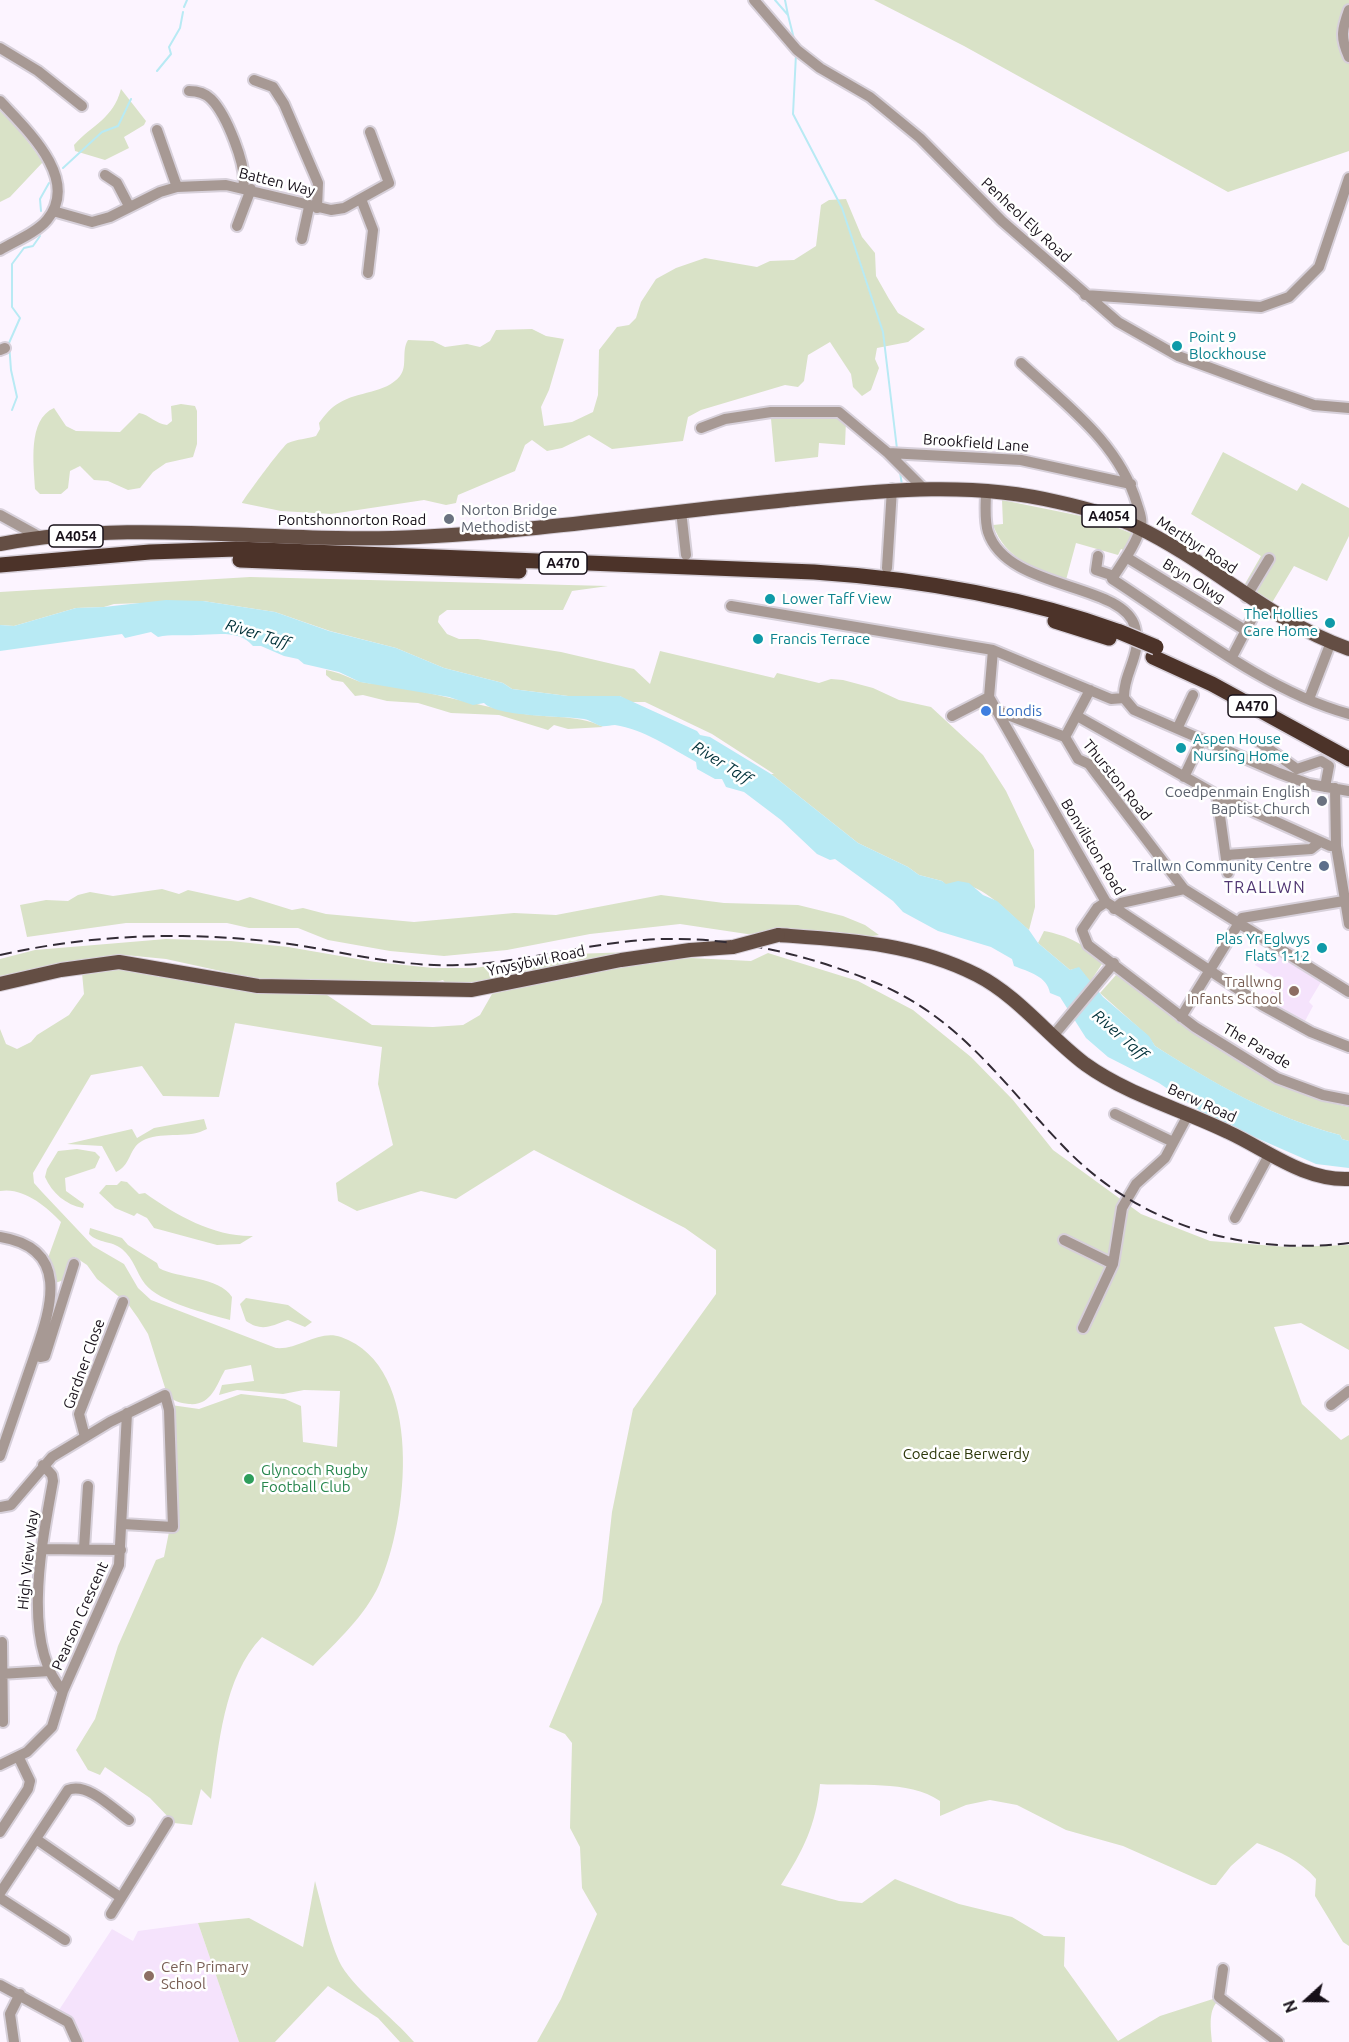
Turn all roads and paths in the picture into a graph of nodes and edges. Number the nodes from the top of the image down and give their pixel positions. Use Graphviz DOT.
graph roads {
  1 [pos="754,0"];
  2 [pos="1349,10"];
  3 [pos="0,48"];
  4 [pos="1349,57"];
  5 [pos="254,80"];
  6 [pos="189,91"];
  7 [pos="0,101"];
  8 [pos="81,106"];
  9 [pos="157,130"];
  10 [pos="370,132"];
  11 [pos="105,175"];
  12 [pos="1349,178"];
  13 [pos="177,188"];
  14 [pos="247,188"];
  15 [pos="360,199"];
  16 [pos="129,206"];
  17 [pos="313,207"];
  18 [pos="53,211"];
  19 [pos="237,226"];
  20 [pos="302,238"];
  21 [pos="0,249"];
  22 [pos="372,269"];
  23 [pos="1084,295"];
  24 [pos="1021,363"];
  25 [pos="1349,408"];
  26 [pos="701,428"];
  27 [pos="888,453"];
  28 [pos="1131,484"];
  29 [pos="923,488"];
  30 [pos="892,489"];
  31 [pos="986,490"];
  32 [pos="838,495"];
  33 [pos="681,511"];
  34 [pos="0,515"];
  35 [pos="1140,528"];
  36 [pos="40,537"];
  37 [pos="0,544"];
  38 [pos="686,555"];
  39 [pos="1098,556"];
  40 [pos="1126,557"];
  41 [pos="1269,559"];
  42 [pos="0,565"];
  43 [pos="887,568"];
  44 [pos="0,575"];
  45 [pos="1113,577"];
  46 [pos="1246,597"];
  47 [pos="1259,605"];
  48 [pos="731,606"];
  49 [pos="1245,630"];
  50 [pos="1119,636"];
  51 [pos="1330,642"];
  52 [pos="1349,649"];
  53 [pos="993,651"];
  54 [pos="1154,652"];
  55 [pos="1232,657"];
  56 [pos="1090,690"];
  57 [pos="1193,695"];
  58 [pos="988,697"];
  59 [pos="1124,698"];
  60 [pos="1309,699"];
  61 [pos="996,710"];
  62 [pos="1349,714"];
  63 [pos="952,716"];
  64 [pos="1077,716"];
  65 [pos="1178,728"];
  66 [pos="1065,737"];
  67 [pos="1202,739"];
  68 [pos="1259,742"];
  69 [pos="1349,748"];
  70 [pos="1349,759"];
  71 [pos="1184,777"];
  72 [pos="1330,787"];
  73 [pos="1349,791"];
  74 [pos="1217,795"];
  75 [pos="1320,842"];
  76 [pos="1336,846"];
  77 [pos="1226,855"];
  78 [pos="1344,865"];
  79 [pos="1228,873"];
  80 [pos="1184,889"];
  81 [pos="1344,901"];
  82 [pos="1110,905"];
  83 [pos="1237,924"];
  84 [pos="1349,924"];
  85 [pos="1111,967"];
  86 [pos="1209,971"];
  87 [pos="0,984"];
  88 [pos="1349,992"];
  89 [pos="1181,1017"];
  90 [pos="1055,1033"];
  91 [pos="1349,1047"];
  92 [pos="1349,1100"];
  93 [pos="1116,1114"];
  94 [pos="1188,1115"];
  95 [pos="1173,1142"];
  96 [pos="1269,1155"];
  97 [pos="1349,1179"];
  98 [pos="1235,1218"];
  99 [pos="0,1237"];
  100 [pos="1064,1240"];
  101 [pos="74,1264"];
  102 [pos="1113,1264"];
  103 [pos="123,1302"];
  104 [pos="1083,1328"];
  105 [pos="35,1354"];
  106 [pos="1349,1391"];
  107 [pos="1331,1405"];
  108 [pos="127,1413"];
  109 [pos="85,1437"];
  110 [pos="0,1456"];
  111 [pos="43,1465"];
  112 [pos="88,1486"];
  113 [pos="0,1507"];
  114 [pos="123,1524"];
  115 [pos="43,1549"];
  116 [pos="84,1549"];
  117 [pos="121,1550"];
  118 [pos="2,1642"];
  119 [pos="50,1671"];
  120 [pos="1,1674"];
  121 [pos="63,1691"];
  122 [pos="3,1722"];
  123 [pos="19,1758"];
  124 [pos="0,1765"];
  125 [pos="129,1820"];
  126 [pos="168,1822"];
  127 [pos="0,1832"];
  128 [pos="36,1839"];
  129 [pos="0,1893"];
  130 [pos="120,1897"];
  131 [pos="0,1898"];
  132 [pos="111,1914"];
  133 [pos="65,1940"];
  134 [pos="1223,1969"];
  135 [pos="0,1984"];
  136 [pos="20,1994"];
  137 [pos="14,2042"];
  138 [pos="76,2042"];
  139 [pos="1278,2042"];
  1 -- 23 [label="street, Penheol Ely Road"];
  2 -- 4 [label="street"];
  3 -- 8 [label="street"];
  5 -- 17 [label="street"];
  6 -- 14 [label="street"];
  7 -- 18 [label="street"];
  9 -- 13 [label="street"];
  10 -- 15 [label="street, Batten Way"];
  11 -- 16 [label="street"];
  12 -- 23 [label="street"];
  13 -- 14 [label="street, Batten Way"];
  13 -- 16 [label="street, Batten Way"];
  14 -- 17 [label="street, Batten Way"];
  14 -- 19 [label="street"];
  15 -- 17 [label="street, Batten Way"];
  15 -- 22 [label="street"];
  16 -- 18 [label="street, Batten Way"];
  17 -- 20 [label="street"];
  18 -- 21 [label="street"];
  23 -- 25 [label="street, Penheol Ely Road"];
  24 -- 28 [label="street"];
  26 -- 27 [label="street"];
  27 -- 28 [label="street, Brookfield Lane"];
  27 -- 29 [label="street"];
  28 -- 35 [label="street"];
  29 -- 30 [label="main road, Merthyr Road / A4054"];
  29 -- 31 [label="main road, Merthyr Road / A4054"];
  30 -- 32 [label="main road, Merthyr Road / A4054"];
  30 -- 43 [label="street"];
  31 -- 35 [label="main road, Merthyr Road / A4054"];
  31 -- 59 [label="street"];
  32 -- 33 [label="main road, Pontshonnorton Road / A4054"];
  33 -- 36 [label="main road, Pontshonnorton Road / A4054"];
  33 -- 38 [label="street"];
  34 -- 36 [label="street"];
  35 -- 40 [label="street"];
  35 -- 46 [label="main road, Merthyr Road / A4054"];
  36 -- 37 [label="main road, A4054"];
  39 -- 45 [label="street"];
  40 -- 45 [label="street"];
  40 -- 49 [label="street, Bryn Olwg"];
  41 -- 46 [label="street"];
  42 -- 50 [label="highway, A470"];
  44 -- 50 [label="highway, A470"];
  45 -- 55 [label="street"];
  46 -- 47 [label="main road, Merthyr Road / A4054"];
  47 -- 49 [label="street"];
  47 -- 51 [label="main road, Merthyr Road / A4054"];
  48 -- 53 [label="street"];
  49 -- 55 [label="street"];
  50 -- 54 [label="highway, A470"];
  51 -- 52 [label="main road, Merthyr Road / A4054"];
  51 -- 60 [label="street"];
  53 -- 56 [label="street"];
  53 -- 58 [label="street"];
  54 -- 69 [label="highway, A470"];
  54 -- 70 [label="highway, A470"];
  55 -- 60 [label="street"];
  56 -- 59 [label="street"];
  56 -- 64 [label="street"];
  57 -- 65 [label="street"];
  58 -- 61 [label="street, Bonvilston Road"];
  58 -- 63 [label="street"];
  59 -- 65 [label="street"];
  60 -- 62 [label="street"];
  61 -- 66 [label="street, Thurston Road"];
  61 -- 82 [label="street, Bonvilston Road"];
  64 -- 66 [label="street"];
  64 -- 71 [label="street"];
  65 -- 67 [label="street"];
  66 -- 80 [label="street, Thurston Road"];
  67 -- 71 [label="street"];
  67 -- 72 [label="street"];
  68 -- 72 [label="street"];
  71 -- 74 [label="street"];
  72 -- 73 [label="street"];
  72 -- 76 [label="street"];
  74 -- 75 [label="street"];
  74 -- 77 [label="street"];
  75 -- 76 [label="street"];
  75 -- 77 [label="street"];
  76 -- 78 [label="street"];
  77 -- 79 [label="street"];
  78 -- 81 [label="street"];
  80 -- 82 [label="street"];
  80 -- 83 [label="street, Thurston Road"];
  81 -- 83 [label="street"];
  81 -- 84 [label="street"];
  82 -- 85 [label="street, The Parade"];
  82 -- 86 [label="street, Bonvilston Road"];
  83 -- 86 [label="street"];
  83 -- 88 [label="street, Thurston Road"];
  85 -- 89 [label="street, The Parade"];
  85 -- 90 [label="street"];
  86 -- 89 [label="street"];
  86 -- 91 [label="street, Bonvilston Road"];
  87 -- 90 [label="main road, Ynysybwl Road, bridge"];
  89 -- 92 [label="street, The Parade"];
  90 -- 94 [label="main road, Berw Road"];
  93 -- 95 [label="street"];
  94 -- 95 [label="street"];
  94 -- 96 [label="main road, Berw Road"];
  95 -- 102 [label="street"];
  96 -- 97 [label="main road, Berw Road"];
  96 -- 98 [label="street"];
  99 -- 105 [label="street"];
  100 -- 102 [label="street"];
  101 -- 105 [label="street"];
  102 -- 104 [label="street"];
  103 -- 109 [label="street, Gardner Close"];
  105 -- 110 [label="street"];
  106 -- 107 [label="street"];
  108 -- 109 [label="street"];
  108 -- 114 [label="street, Pearson Crescent"];
  108 -- 114 [label="street"];
  109 -- 111 [label="street"];
  111 -- 113 [label="street"];
  111 -- 115 [label="street, High View Way"];
  112 -- 116 [label="street"];
  114 -- 117 [label="street, Pearson Crescent"];
  115 -- 116 [label="street"];
  115 -- 119 [label="street, High View Way"];
  116 -- 117 [label="street"];
  117 -- 121 [label="street, Pearson Crescent"];
  118 -- 120 [label="street"];
  119 -- 120 [label="street"];
  119 -- 121 [label="street, High View Way"];
  120 -- 122 [label="street"];
  121 -- 123 [label="street, Pearson Crescent"];
  123 -- 124 [label="street, Pearson Crescent"];
  123 -- 127 [label="street"];
  125 -- 128 [label="street"];
  126 -- 130 [label="street"];
  128 -- 129 [label="street"];
  128 -- 130 [label="street"];
  130 -- 132 [label="street"];
  131 -- 133 [label="street"];
  134 -- 139 [label="street"];
  135 -- 136 [label="street"];
  136 -- 137 [label="street"];
  136 -- 138 [label="street"];
}
